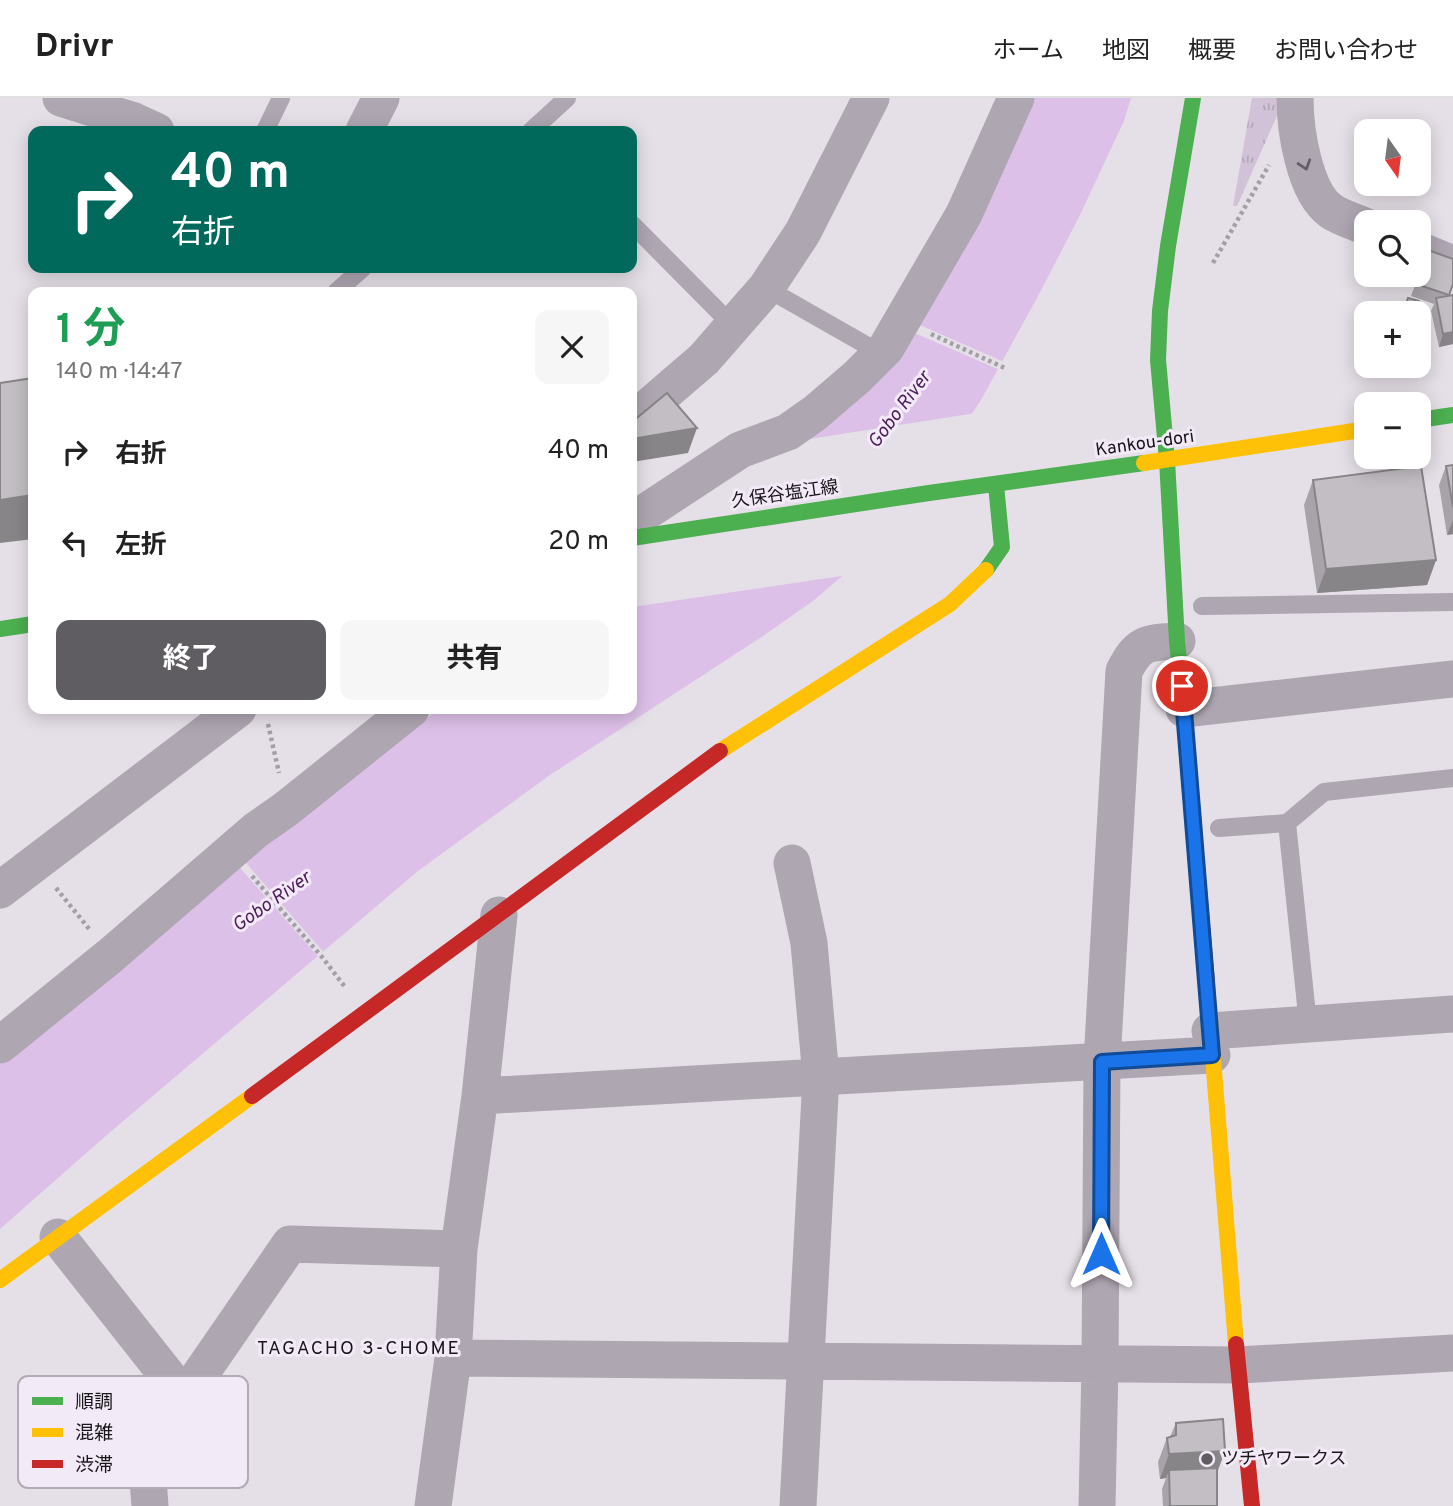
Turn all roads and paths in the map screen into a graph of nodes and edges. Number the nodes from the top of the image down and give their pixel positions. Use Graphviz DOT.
graph roads {
  1 [pos="61,98"];
  2 [pos="281,98"];
  3 [pos="381,98"];
  4 [pos="567,98"];
  5 [pos="871,98"];
  6 [pos="1016,98"];
  7 [pos="1193,98"];
  8 [pos="1295,108"];
  9 [pos="144,117"];
  10 [pos="267,126"];
  11 [pos="367,126"];
  12 [pos="541,126"];
  13 [pos="1354,221"];
  14 [pos="637,229"];
  15 [pos="1431,255"];
  16 [pos="1213,263"];
  17 [pos="1453,264"];
  18 [pos="357,273"];
  19 [pos="342,287"];
  20 [pos="766,288"];
  21 [pos="733,326"];
  22 [pos="929,334"];
  23 [pos="880,353"];
  24 [pos="1005,367"];
  25 [pos="1453,415"];
  26 [pos="637,417"];
  27 [pos="1431,418"];
  28 [pos="1354,431"];
  29 [pos="1167,460"];
  30 [pos="996,485"];
  31 [pos="929,494"];
  32 [pos="637,532"];
  33 [pos="1453,602"];
  34 [pos="1202,606"];
  35 [pos="28,625"];
  36 [pos="0,629"];
  37 [pos="1177,640"];
  38 [pos="1453,679"];
  39 [pos="1184,709"];
  40 [pos="252,714"];
  41 [pos="253,714"];
  42 [pos="405,714"];
  43 [pos="1453,778"];
  44 [pos="286,809"];
  45 [pos="1287,823"];
  46 [pos="1219,828"];
  47 [pos="35,863"];
  48 [pos="792,863"];
  49 [pos="245,868"];
  50 [pos="0,890"];
  51 [pos="499,915"];
  52 [pos="110,956"];
  53 [pos="323,957"];
  54 [pos="1453,1014"];
  55 [pos="1308,1024"];
  56 [pos="1211,1043"];
  57 [pos="0,1045"];
  58 [pos="1102,1062"];
  59 [pos="821,1077"];
  60 [pos="480,1096"];
  61 [pos="58,1237"];
  62 [pos="460,1249"];
  63 [pos="0,1280"];
  64 [pos="1453,1353"];
  65 [pos="453,1358"];
  66 [pos="806,1361"];
  67 [pos="1100,1364"];
  68 [pos="1238,1365"];
  69 [pos="168,1376"];
  70 [pos="200,1376"];
  71 [pos="148,1488"];
  72 [pos="149,1506"];
  73 [pos="433,1506"];
  74 [pos="798,1506"];
  75 [pos="1097,1506"];
  76 [pos="1252,1506"];
  1 -- 9 [label="street"];
  2 -- 10 [label="lane"];
  3 -- 11 [label="street"];
  4 -- 12 [label="lane"];
  5 -- 20 [label="street"];
  6 -- 23 [label="street"];
  7 -- 29 [label="street"];
  8 -- 13 [label="street, one-way"];
  8 -- 16 [label="path"];
  14 -- 21 [label="lane"];
  15 -- 17 [label="street"];
  18 -- 19 [label="lane"];
  20 -- 21 [label="street"];
  20 -- 23 [label="lane"];
  21 -- 26 [label="street"];
  22 -- 24 [label="path"];
  23 -- 32 [label="street"];
  25 -- 27 [label="street"];
  28 -- 29 [label="street, Kankou-dori"];
  29 -- 30 [label="street, Kankou-dori"];
  29 -- 37 [label="street"];
  30 -- 31 [label="street, Kankou-dori"];
  30 -- 51 [label="street"];
  31 -- 32 [label="street, 久保谷塩江線"];
  33 -- 34 [label="lane"];
  35 -- 36 [label="street"];
  37 -- 39 [label="street"];
  37 -- 58 [label="street"];
  38 -- 39 [label="street"];
  39 -- 56 [label="street"];
  40 -- 47 [label="street"];
  41 -- 44 [label="path"];
  42 -- 44 [label="street"];
  43 -- 45 [label="lane"];
  44 -- 52 [label="street"];
  45 -- 46 [label="lane"];
  45 -- 55 [label="lane"];
  47 -- 50 [label="street"];
  47 -- 52 [label="path"];
  48 -- 59 [label="street"];
  49 -- 53 [label="path"];
  51 -- 60 [label="street"];
  51 -- 61 [label="street"];
  52 -- 57 [label="street"];
  54 -- 55 [label="street"];
  55 -- 56 [label="street"];
  56 -- 58 [label="street"];
  56 -- 68 [label="street"];
  58 -- 59 [label="street"];
  58 -- 67 [label="street"];
  59 -- 60 [label="street"];
  59 -- 66 [label="street"];
  60 -- 62 [label="street"];
  61 -- 63 [label="street"];
  61 -- 69 [label="street"];
  62 -- 65 [label="street"];
  62 -- 70 [label="street"];
  64 -- 68 [label="street"];
  65 -- 66 [label="street"];
  65 -- 73 [label="street"];
  66 -- 67 [label="street"];
  66 -- 74 [label="street"];
  67 -- 68 [label="street"];
  67 -- 75 [label="street"];
  68 -- 76 [label="street"];
  71 -- 72 [label="street"];
}
